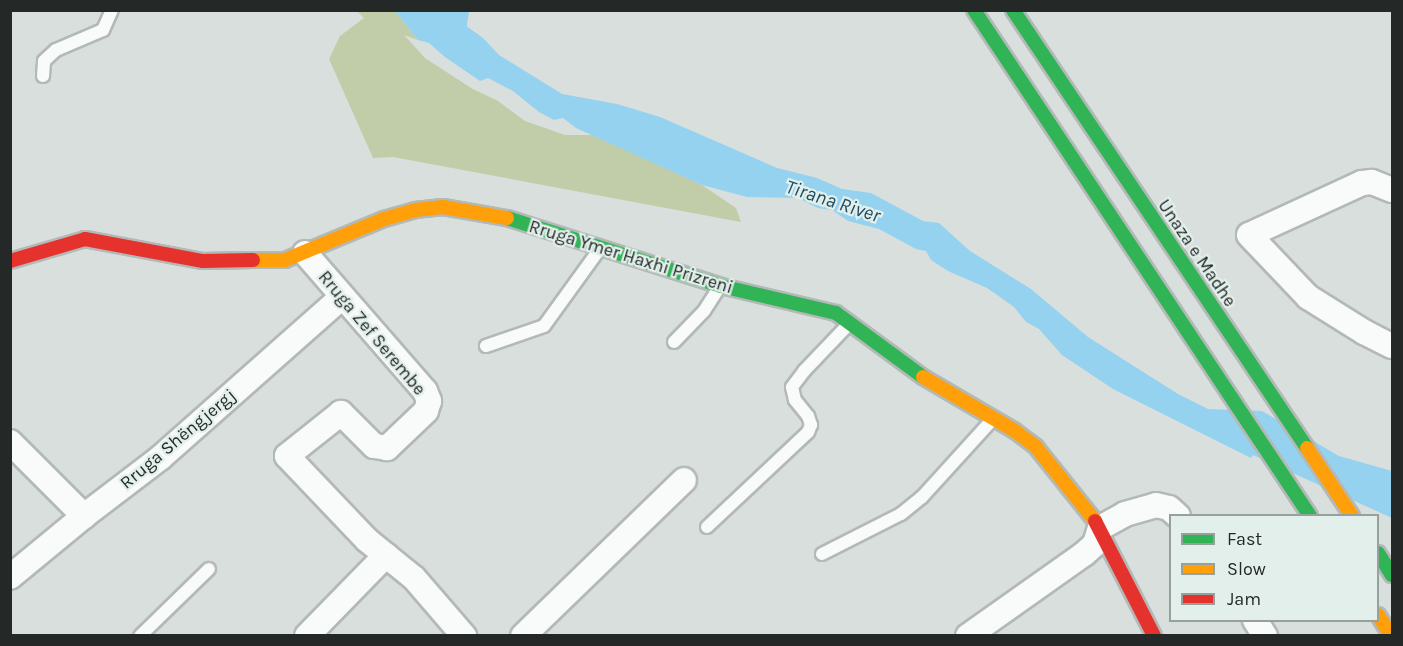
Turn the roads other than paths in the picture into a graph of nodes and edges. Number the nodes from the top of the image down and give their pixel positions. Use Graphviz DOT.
graph roads {
  1 [pos="112,10"];
  2 [pos="974,10"];
  3 [pos="1013,10"];
  4 [pos="43,76"];
  5 [pos="1392,190"];
  6 [pos="600,248"];
  7 [pos="306,253"];
  8 [pos="10,261"];
  9 [pos="721,286"];
  10 [pos="342,297"];
  11 [pos="851,322"];
  12 [pos="674,342"];
  13 [pos="486,346"];
  14 [pos="1392,346"];
  15 [pos="993,419"];
  16 [pos="10,442"];
  17 [pos="684,480"];
  18 [pos="1176,514"];
  19 [pos="1309,514"];
  20 [pos="1351,514"];
  21 [pos="84,516"];
  22 [pos="707,527"];
  23 [pos="1100,528"];
  24 [pos="822,554"];
  25 [pos="386,555"];
  26 [pos="1379,556"];
  27 [pos="209,569"];
  28 [pos="1392,575"];
  29 [pos="10,577"];
  30 [pos="1379,618"];
  31 [pos="1256,622"];
  32 [pos="140,636"];
  33 [pos="307,636"];
  34 [pos="464,636"];
  35 [pos="523,636"];
  36 [pos="968,636"];
  37 [pos="1154,636"];
  38 [pos="1265,636"];
  39 [pos="1391,636"];
  1 -- 4 [label="lane"];
  2 -- 19 [label="main road"];
  3 -- 20 [label="main road, Unaza e Madhe"];
  5 -- 14 [label="street"];
  6 -- 7 [label="main road, Rruga Ymer Haxhi Prizreni"];
  6 -- 9 [label="main road, Rruga Ymer Haxhi Prizreni"];
  6 -- 13 [label="lane"];
  7 -- 8 [label="main road, Rruga Ymer Haxhi Prizreni"];
  7 -- 10 [label="street, Rruga Zef Serembe"];
  9 -- 11 [label="main road, Rruga Ymer Haxhi Prizreni"];
  9 -- 12 [label="lane"];
  10 -- 21 [label="street, Rruga Shëngjergj"];
  10 -- 25 [label="street, Rruga Zef Serembe"];
  11 -- 15 [label="main road, Rruga Ymer Haxhi Prizreni"];
  11 -- 22 [label="lane"];
  15 -- 23 [label="main road, Rruga Ymer Haxhi Prizreni"];
  15 -- 24 [label="lane"];
  16 -- 21 [label="street"];
  17 -- 35 [label="street"];
  18 -- 23 [label="street"];
  21 -- 29 [label="street, Rruga Shëngjergj"];
  23 -- 36 [label="street"];
  23 -- 37 [label="main road, Rruga Ymer Haxhi Prizreni"];
  25 -- 33 [label="street"];
  25 -- 34 [label="street"];
  26 -- 28 [label="main road"];
  27 -- 32 [label="lane"];
  30 -- 39 [label="main road"];
  31 -- 38 [label="street"];
}
